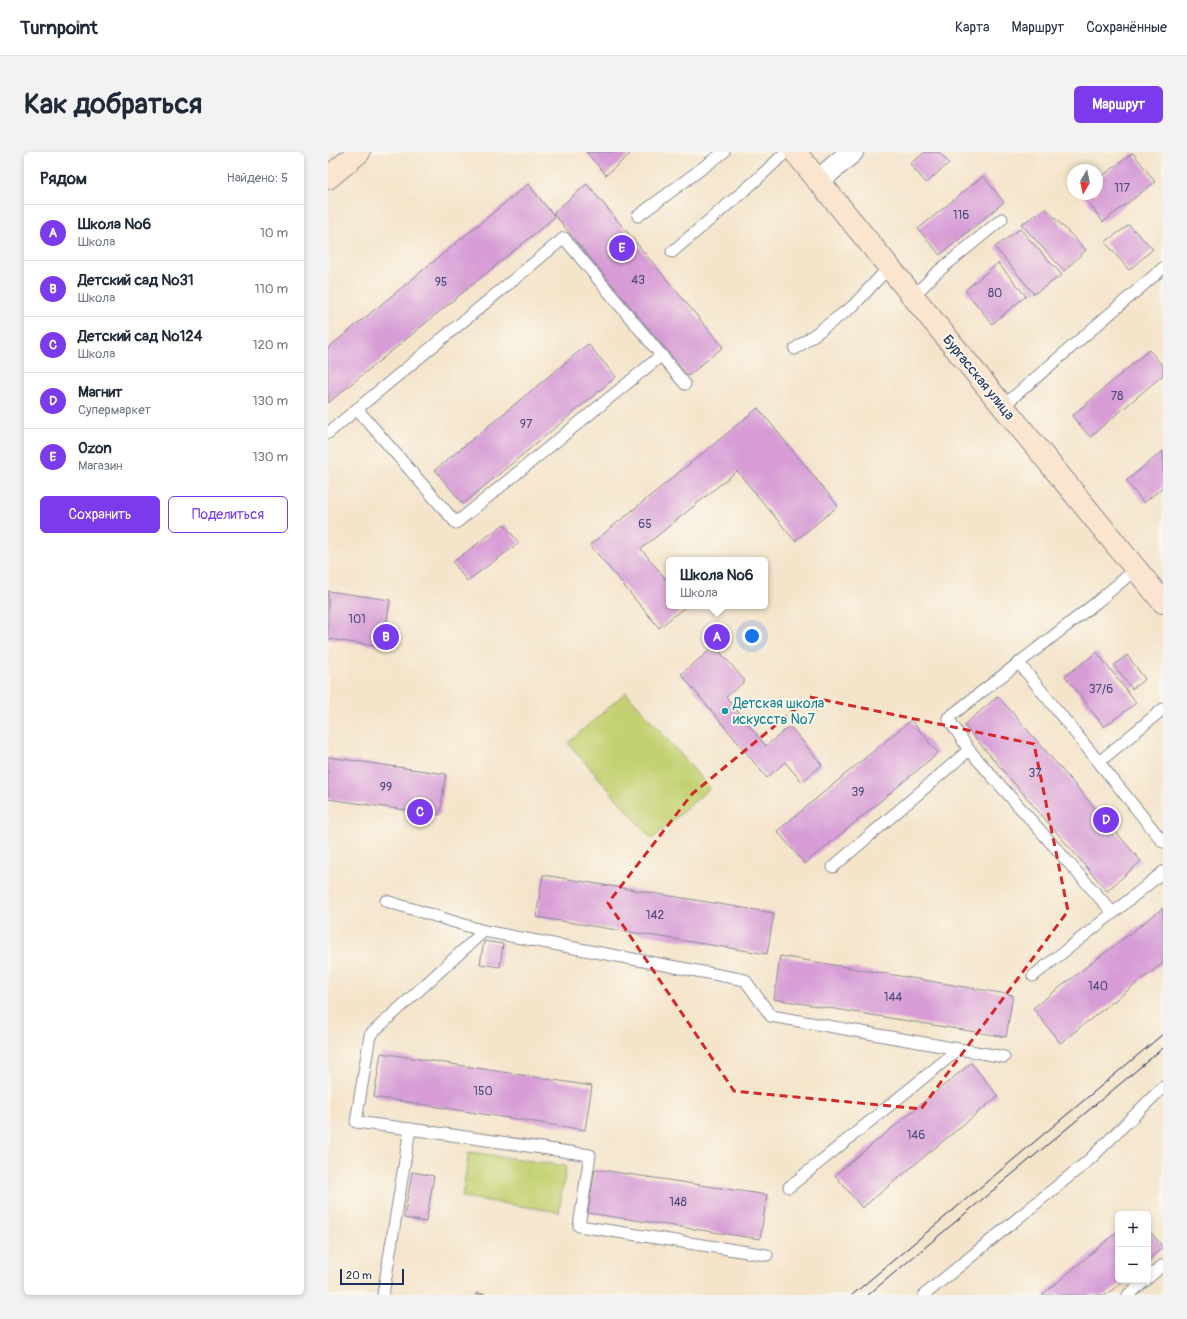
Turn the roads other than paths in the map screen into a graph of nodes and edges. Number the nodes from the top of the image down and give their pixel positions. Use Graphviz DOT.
graph roads {
  1 [pos="359,152"];
  2 [pos="724,152"];
  3 [pos="786,152"];
  4 [pos="795,152"];
  5 [pos="852,152"];
  6 [pos="328,178"];
  7 [pos="818,181"];
  8 [pos="638,216"];
  9 [pos="1002,219"];
  10 [pos="672,252"];
  11 [pos="890,266"];
  12 [pos="1163,268"];
  13 [pos="913,296"];
  14 [pos="796,349"];
  15 [pos="662,355"];
  16 [pos="685,384"];
  17 [pos="1003,406"];
  18 [pos="357,409"];
  19 [pos="328,433"];
  20 [pos="1137,568"];
  21 [pos="1162,597"];
  22 [pos="1019,663"];
  23 [pos="1163,709"];
  24 [pos="969,750"];
  25 [pos="1099,762"];
  26 [pos="1163,842"];
  27 [pos="833,867"];
  28 [pos="1163,872"];
  29 [pos="386,901"];
  30 [pos="1113,913"];
  31 [pos="484,931"];
  32 [pos="1033,976"];
  33 [pos="959,1049"];
  34 [pos="1004,1057"];
  35 [pos="1163,1087"];
  36 [pos="410,1129"];
  37 [pos="789,1187"];
  38 [pos="767,1255"];
  39 [pos="1163,1265"];
  40 [pos="1151,1276"];
  41 [pos="1142,1283"];
  42 [pos="383,1295"];
  43 [pos="924,1295"];
  44 [pos="1128,1295"];
  1 -- 6 [label="street"];
  2 -- 8 [label="lane"];
  3 -- 10 [label="lane"];
  4 -- 7 [label="street, Бургасская улица"];
  5 -- 7 [label="street"];
  7 -- 11 [label="street, Бургасская улица"];
  9 -- 13 [label="lane"];
  11 -- 13 [label="street, Бургасская улица"];
  11 -- 14 [label="lane"];
  12 -- 17 [label="lane"];
  13 -- 17 [label="street, Бургасская улица"];
  15 -- 16 [label="lane"];
  15 -- 18 [label="lane"];
  15 -- 18 [label="lane"];
  17 -- 20 [label="street, Бургасская улица"];
  18 -- 19 [label="lane"];
  20 -- 21 [label="street, Бургасская улица"];
  20 -- 22 [label="lane"];
  22 -- 24 [label="lane"];
  22 -- 25 [label="lane"];
  23 -- 25 [label="lane"];
  24 -- 27 [label="lane"];
  24 -- 30 [label="lane"];
  25 -- 26 [label="lane"];
  28 -- 30 [label="lane"];
  29 -- 31 [label="lane"];
  30 -- 32 [label="lane"];
  31 -- 33 [label="lane"];
  31 -- 36 [label="lane"];
  33 -- 34 [label="lane"];
  33 -- 37 [label="lane"];
  35 -- 43 [label="lane"];
  36 -- 38 [label="lane"];
  36 -- 42 [label="lane"];
  39 -- 40 [label="lane"];
  41 -- 44 [label="lane"];
}
